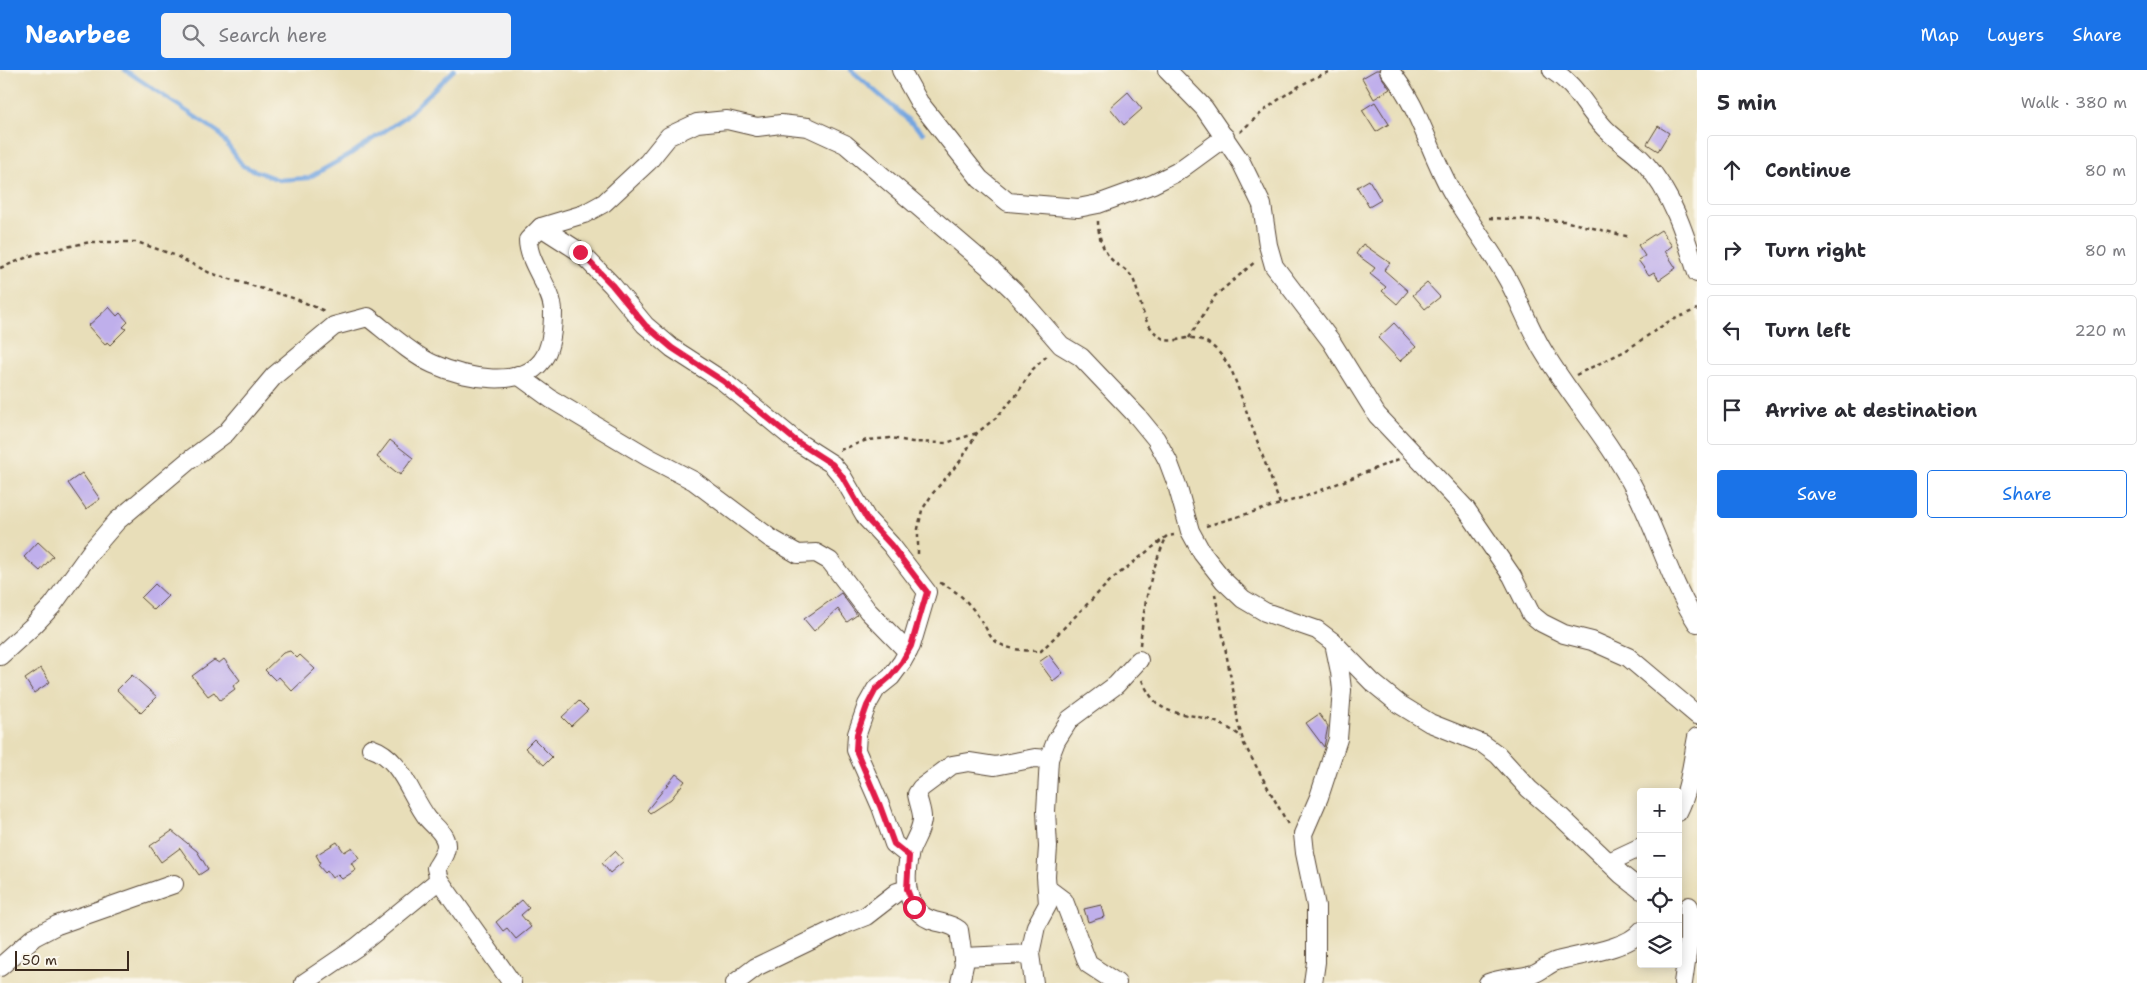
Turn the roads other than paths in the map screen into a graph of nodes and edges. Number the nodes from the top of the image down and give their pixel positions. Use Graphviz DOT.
graph roads {
  1 [pos="901,70"];
  2 [pos="1167,70"];
  3 [pos="1389,70"];
  4 [pos="1552,70"];
  5 [pos="1227,139"];
  6 [pos="541,227"];
  7 [pos="1697,273"];
  8 [pos="518,375"];
  9 [pos="1697,623"];
  10 [pos="1333,642"];
  11 [pos="908,652"];
  12 [pos="0,656"];
  13 [pos="1139,660"];
  14 [pos="1697,715"];
  15 [pos="1697,737"];
  16 [pos="371,748"];
  17 [pos="1049,759"];
  18 [pos="1682,805"];
  19 [pos="1637,849"];
  20 [pos="909,856"];
  21 [pos="1609,862"];
  22 [pos="439,880"];
  23 [pos="174,884"];
  24 [pos="1637,886"];
  25 [pos="1048,888"];
  26 [pos="907,889"];
  27 [pos="1688,905"];
  28 [pos="1637,936"];
  29 [pos="1030,954"];
  30 [pos="963,957"];
  31 [pos="0,966"];
  32 [pos="304,983"];
  33 [pos="512,983"];
  34 [pos="735,983"];
  35 [pos="960,983"];
  36 [pos="1034,983"];
  37 [pos="1117,983"];
  38 [pos="1313,983"];
  39 [pos="1488,983"];
  40 [pos="1683,983"];
  1 -- 5 [label="street"];
  2 -- 5 [label="street"];
  3 -- 9 [label="street"];
  4 -- 7 [label="street"];
  5 -- 14 [label="street"];
  6 -- 8 [label="street"];
  6 -- 10 [label="street"];
  6 -- 11 [label="street"];
  8 -- 11 [label="street"];
  8 -- 12 [label="street"];
  10 -- 21 [label="street"];
  10 -- 38 [label="street"];
  11 -- 20 [label="street"];
  13 -- 17 [label="street"];
  15 -- 18 [label="street"];
  16 -- 22 [label="street"];
  17 -- 20 [label="street"];
  17 -- 25 [label="street"];
  19 -- 21 [label="street"];
  20 -- 26 [label="street"];
  21 -- 24 [label="street"];
  22 -- 32 [label="street"];
  22 -- 33 [label="street"];
  23 -- 31 [label="street"];
  25 -- 29 [label="street"];
  25 -- 37 [label="street"];
  26 -- 30 [label="street"];
  26 -- 34 [label="street"];
  27 -- 40 [label="street"];
  28 -- 39 [label="street"];
  29 -- 30 [label="street"];
  29 -- 36 [label="street"];
  30 -- 35 [label="street"];
}
